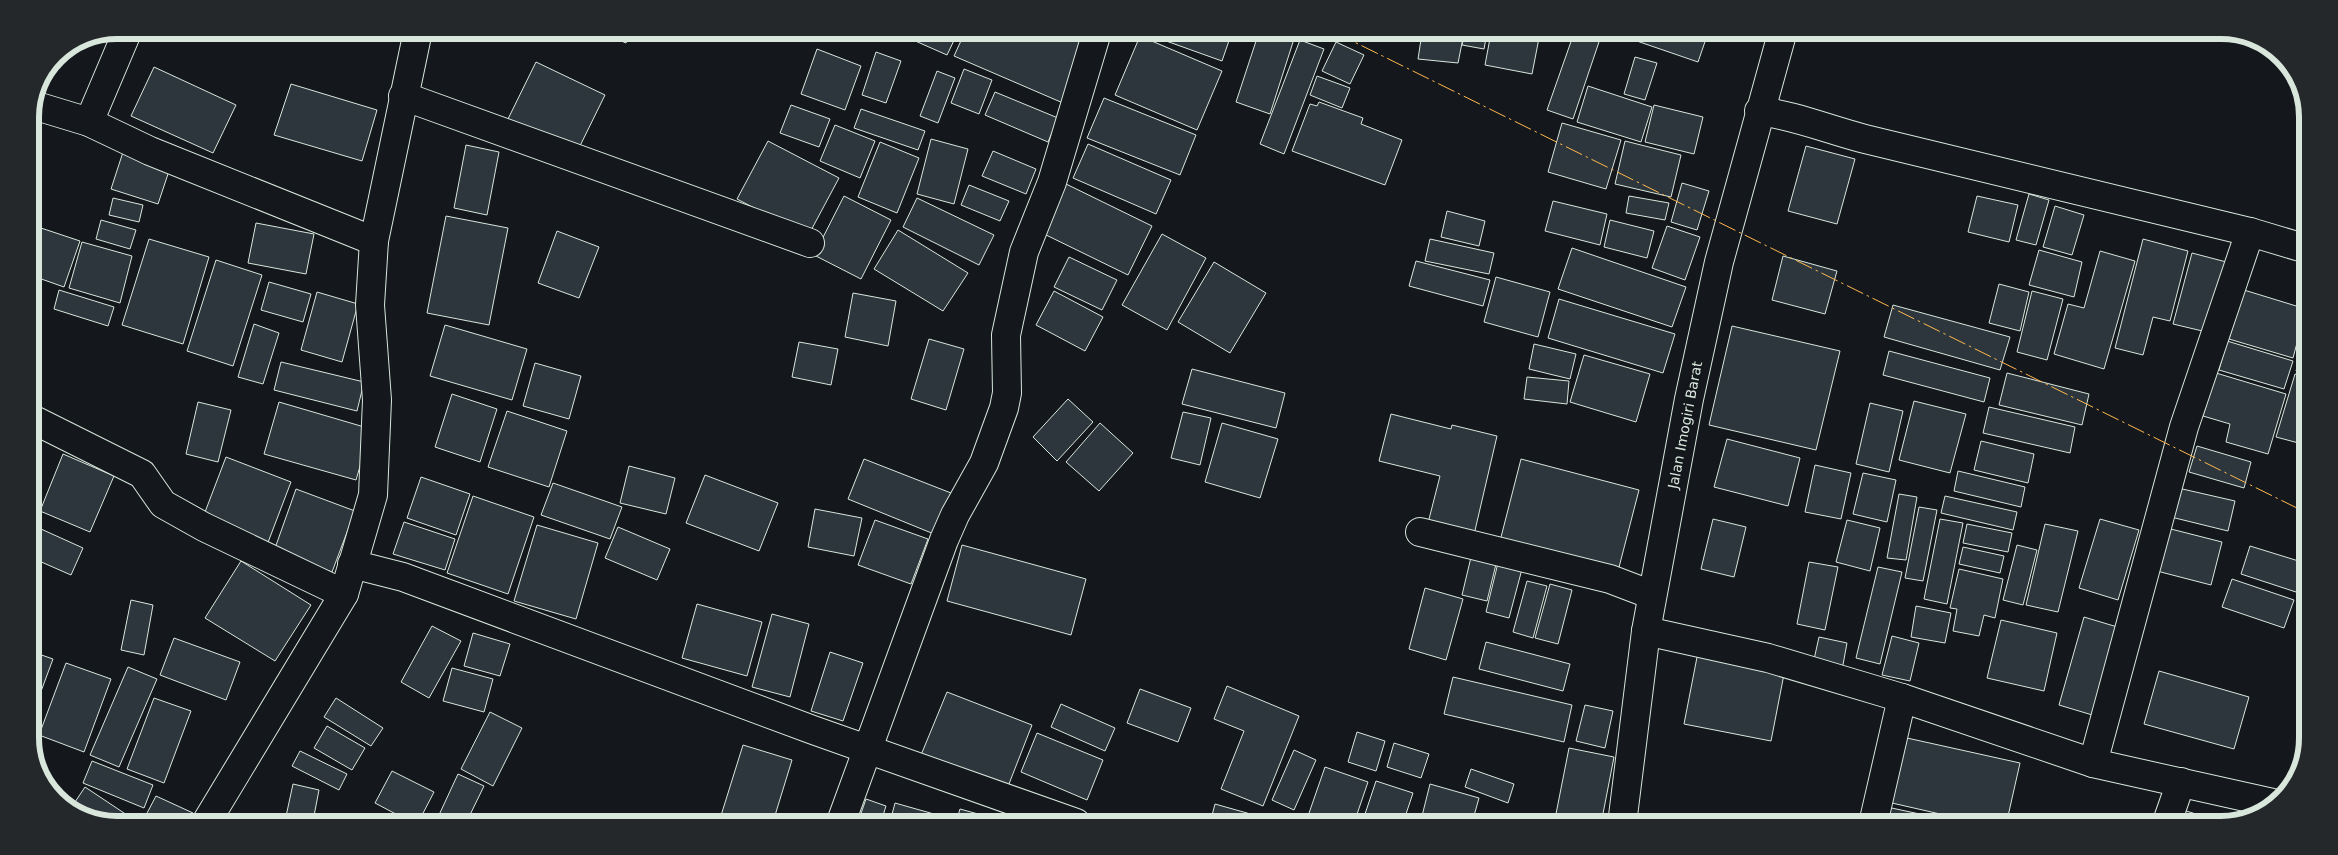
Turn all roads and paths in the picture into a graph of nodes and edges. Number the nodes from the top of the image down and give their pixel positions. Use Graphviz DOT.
graph roads {
  1 [pos="124,39"];
  2 [pos="416,39"];
  3 [pos="1095,39"];
  4 [pos="1781,39"];
  5 [pos="403,96"];
  6 [pos="39,110"];
  7 [pos="1759,111"];
  8 [pos="89,122"];
  9 [pos="2250,232"];
  10 [pos="374,241"];
  11 [pos="810,243"];
  12 [pos="2299,247"];
  13 [pos="39,422"];
  14 [pos="1420,532"];
  15 [pos="352,564"];
  16 [pos="344,594"];
  17 [pos="1652,595"];
  18 [pos="1646,631"];
  19 [pos="1902,698"];
  20 [pos="870,750"];
  21 [pos="2093,763"];
  22 [pos="2181,782"];
  23 [pos="2266,802"];
  24 [pos="210,816"];
  25 [pos="843,816"];
  26 [pos="1056,816"];
  27 [pos="1623,816"];
  28 [pos="1875,816"];
  29 [pos="2169,816"];
  1 -- 8 [label="street"];
  2 -- 5 [label="street"];
  3 -- 20 [label="street"];
  4 -- 7 [label="street, Jalan Imogiri Barat"];
  5 -- 10 [label="street"];
  5 -- 11 [label="street"];
  6 -- 8 [label="street"];
  7 -- 9 [label="street"];
  7 -- 17 [label="street, Jalan Imogiri Barat"];
  8 -- 10 [label="street"];
  9 -- 12 [label="street"];
  9 -- 21 [label="street"];
  10 -- 15 [label="street"];
  13 -- 16 [label="street"];
  14 -- 17 [label="street"];
  15 -- 16 [label="street"];
  15 -- 20 [label="street"];
  16 -- 24 [label="street"];
  17 -- 18 [label="street, Jalan Imogiri Barat"];
  18 -- 19 [label="street"];
  18 -- 27 [label="street, Jalan Imogiri Barat"];
  19 -- 21 [label="street"];
  19 -- 28 [label="street"];
  20 -- 25 [label="street"];
  20 -- 26 [label="street"];
  21 -- 22 [label="street"];
  22 -- 23 [label="street"];
  22 -- 29 [label="street"];
}
